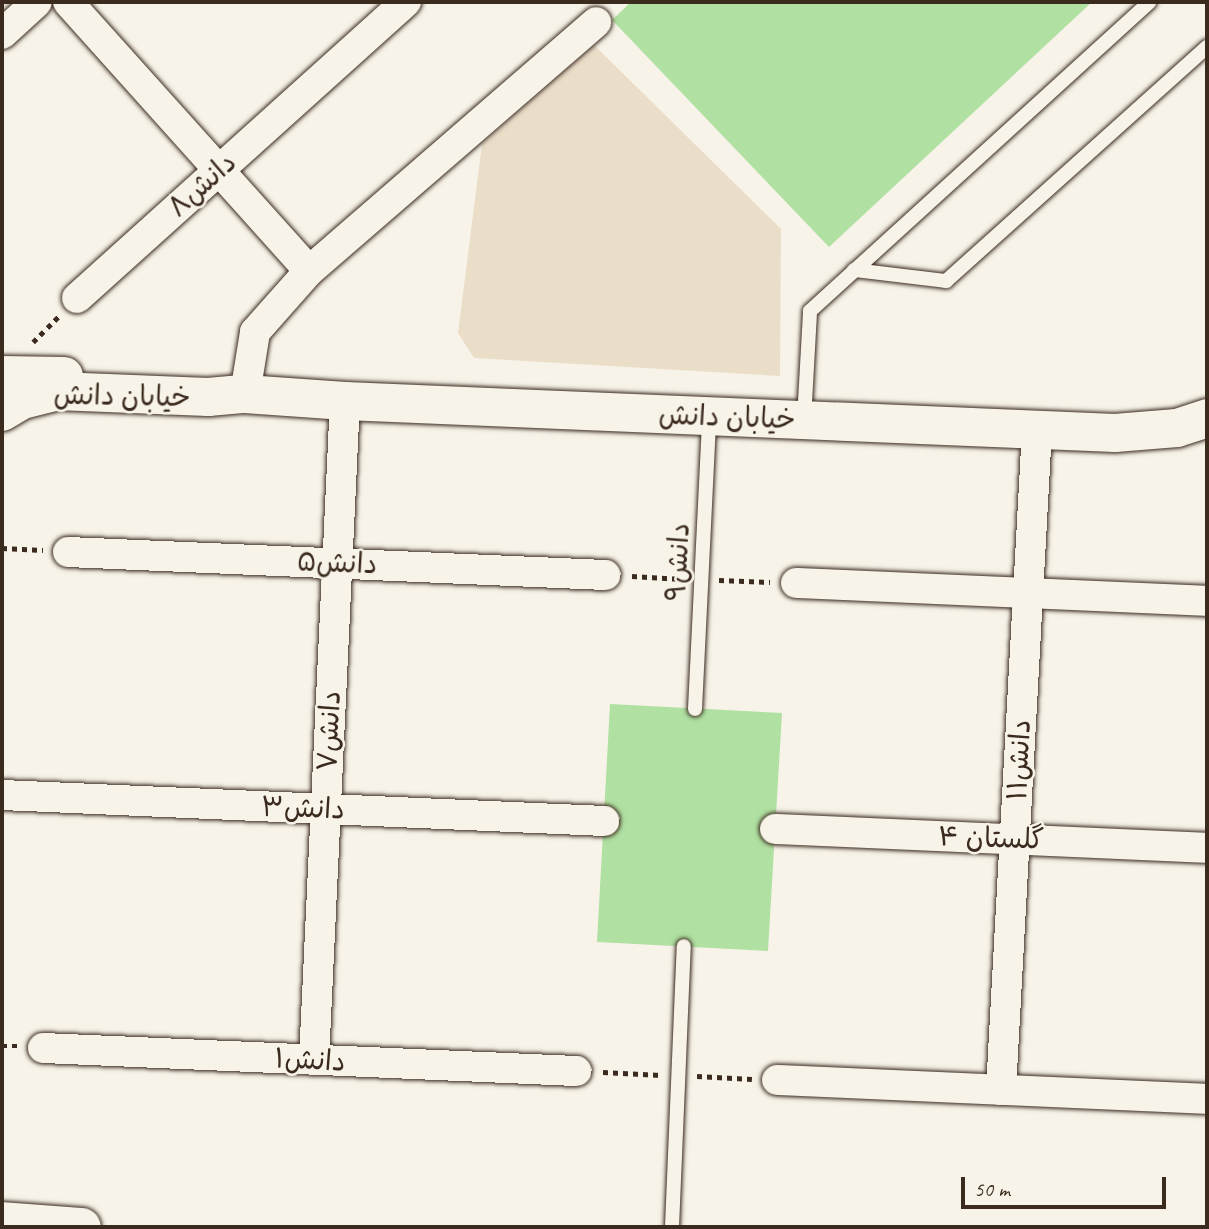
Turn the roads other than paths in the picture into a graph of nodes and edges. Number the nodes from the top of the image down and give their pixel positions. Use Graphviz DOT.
graph roads {
  1 [pos="37,2"];
  2 [pos="68,2"];
  3 [pos="406,2"];
  4 [pos="1150,2"];
  5 [pos="596,22"];
  6 [pos="2,34"];
  7 [pos="1207,47"];
  8 [pos="219,170"];
  9 [pos="854,270"];
  10 [pos="309,271"];
  11 [pos="77,298"];
  12 [pos="2,375"];
  13 [pos="245,394"];
  14 [pos="345,401"];
  15 [pos="2,412"];
  16 [pos="709,417"];
  17 [pos="1207,418"];
  18 [pos="804,420"];
  19 [pos="1037,430"];
  20 [pos="68,552"];
  21 [pos="338,564"];
  22 [pos="606,575"];
  23 [pos="796,583"];
  24 [pos="1028,594"];
  25 [pos="1207,601"];
  26 [pos="695,709"];
  27 [pos="2,795"];
  28 [pos="326,809"];
  29 [pos="604,821"];
  30 [pos="775,829"];
  31 [pos="1014,839"];
  32 [pos="1207,848"];
  33 [pos="684,946"];
  34 [pos="43,1048"];
  35 [pos="314,1060"];
  36 [pos="577,1071"];
  37 [pos="777,1080"];
  38 [pos="1001,1090"];
  39 [pos="1207,1099"];
  40 [pos="2,1221"];
  41 [pos="82,1227"];
  42 [pos="672,1227"];
  1 -- 6 [label="street"];
  2 -- 8 [label="street"];
  3 -- 8 [label="street, دانش۸"];
  4 -- 9 [label="lane"];
  5 -- 10 [label="street"];
  7 -- 9 [label="lane"];
  8 -- 10 [label="street"];
  8 -- 11 [label="street, دانش۸"];
  9 -- 18 [label="lane"];
  10 -- 13 [label="street"];
  12 -- 13 [label="street, خیابان دانش"];
  13 -- 14 [label="street, خیابان دانش"];
  13 -- 15 [label="street, خیابان دانش"];
  14 -- 16 [label="street, خیابان دانش"];
  14 -- 21 [label="street, دانش۷"];
  16 -- 18 [label="street, خیابان دانش"];
  16 -- 26 [label="lane, دانش۹"];
  17 -- 19 [label="street, خیابان دانش"];
  18 -- 19 [label="street, خیابان دانش"];
  19 -- 24 [label="street, دانش۱۱"];
  20 -- 21 [label="street, دانش۵"];
  21 -- 22 [label="street, دانش۵"];
  21 -- 28 [label="street, دانش۷"];
  23 -- 24 [label="street"];
  24 -- 25 [label="street"];
  24 -- 31 [label="street, دانش۱۱"];
  27 -- 28 [label="street, دانش۳"];
  28 -- 29 [label="street, دانش۳"];
  28 -- 35 [label="street, دانش۷"];
  30 -- 31 [label="street, گلستان ۴"];
  31 -- 32 [label="street, گلستان ۴"];
  31 -- 38 [label="street, دانش۱۱"];
  33 -- 42 [label="lane"];
  34 -- 35 [label="street, دانش۱"];
  35 -- 36 [label="street, دانش۱"];
  37 -- 38 [label="street"];
  38 -- 39 [label="street"];
  40 -- 41 [label="street"];
}
